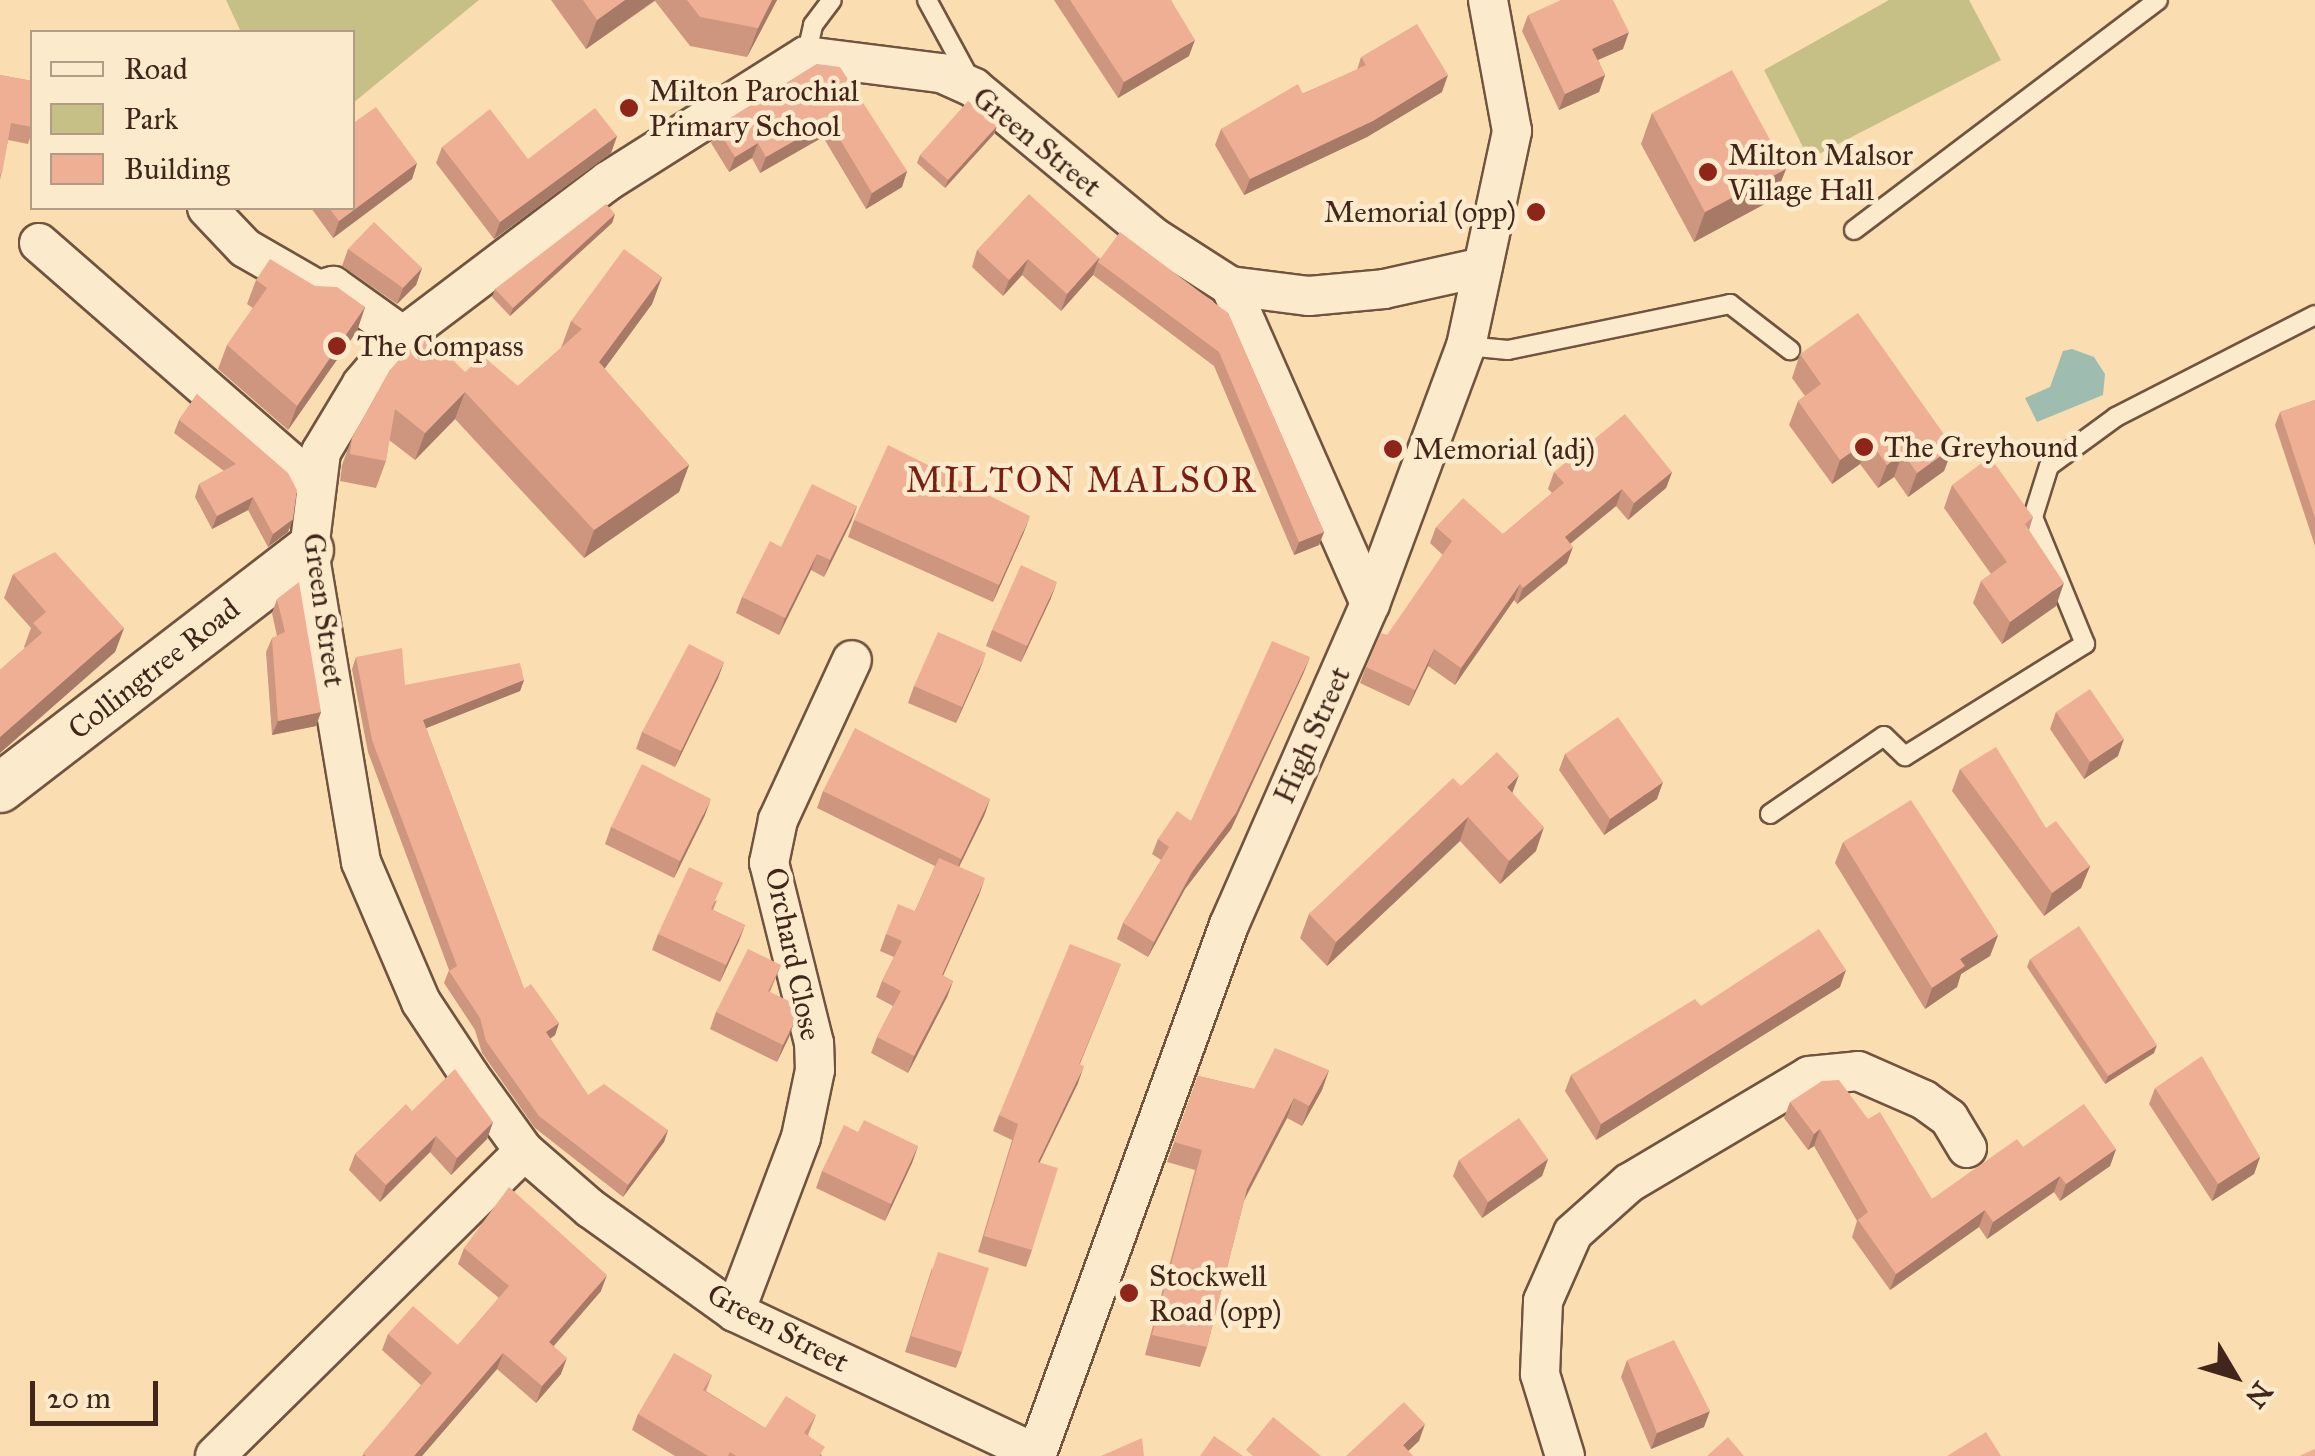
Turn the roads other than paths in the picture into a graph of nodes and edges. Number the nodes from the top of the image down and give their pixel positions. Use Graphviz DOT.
graph roads {
  1 [pos="832,0"];
  2 [pos="927,0"];
  3 [pos="1488,0"];
  4 [pos="2158,0"];
  5 [pos="806,56"];
  6 [pos="974,88"];
  7 [pos="209,210"];
  8 [pos="1854,230"];
  9 [pos="39,243"];
  10 [pos="1483,267"];
  11 [pos="1230,286"];
  12 [pos="2315,315"];
  13 [pos="403,336"];
  14 [pos="1466,346"];
  15 [pos="1790,350"];
  16 [pos="313,482"];
  17 [pos="309,550"];
  18 [pos="1370,604"];
  19 [pos="852,660"];
  20 [pos="0,788"];
  21 [pos="1770,814"];
  22 [pos="1967,1148"];
  23 [pos="524,1151"];
  24 [pos="734,1312"];
  25 [pos="1036,1455"];
  26 [pos="216,1456"];
  27 [pos="1565,1456"];
  1 -- 5 [label="lane"];
  2 -- 6 [label="lane"];
  3 -- 10 [label="street, High Street"];
  4 -- 8 [label="lane"];
  5 -- 6 [label="street, Green Street"];
  5 -- 13 [label="street, Green Street"];
  6 -- 11 [label="street, Green Street"];
  7 -- 13 [label="street"];
  9 -- 16 [label="street"];
  10 -- 11 [label="street, Green Street"];
  10 -- 14 [label="street, High Street"];
  11 -- 18 [label="street"];
  12 -- 21 [label="lane"];
  13 -- 16 [label="street, Green Street"];
  14 -- 15 [label="lane"];
  14 -- 18 [label="street, High Street"];
  16 -- 17 [label="street, Green Street"];
  17 -- 20 [label="street, Collingtree Road"];
  17 -- 23 [label="street, Green Street"];
  18 -- 25 [label="street, High Street"];
  19 -- 24 [label="street, Orchard Close"];
  22 -- 27 [label="street"];
  23 -- 24 [label="street, Green Street"];
  23 -- 26 [label="street"];
  24 -- 25 [label="street, Green Street"];
}
